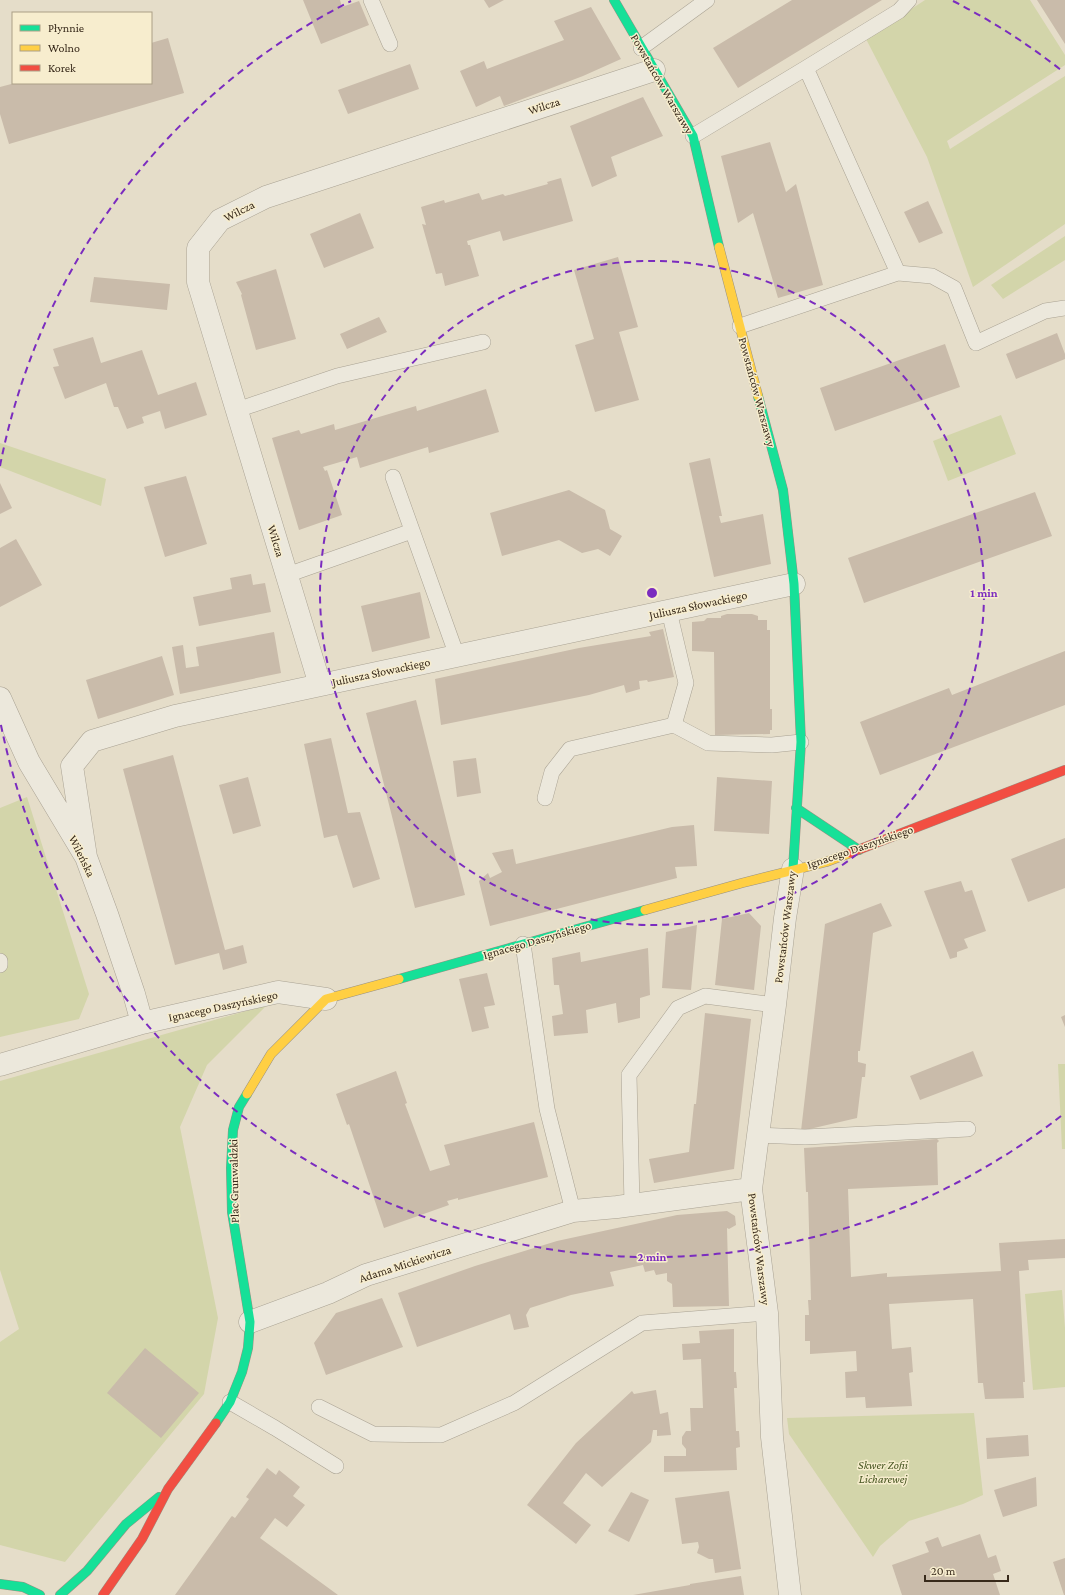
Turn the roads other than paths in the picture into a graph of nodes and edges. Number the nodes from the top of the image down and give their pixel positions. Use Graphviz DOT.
graph roads {
  1 [pos="370,0"];
  2 [pos="614,0"];
  3 [pos="707,0"];
  4 [pos="909,0"];
  5 [pos="390,44"];
  6 [pos="641,48"];
  7 [pos="806,68"];
  8 [pos="654,70"];
  9 [pos="693,136"];
  10 [pos="898,273"];
  11 [pos="1065,308"];
  12 [pos="740,326"];
  13 [pos="483,342"];
  14 [pos="237,410"];
  15 [pos="393,477"];
  16 [pos="412,531"];
  17 [pos="287,575"];
  18 [pos="794,584"];
  19 [pos="669,611"];
  20 [pos="457,656"];
  21 [pos="320,685"];
  22 [pos="0,698"];
  23 [pos="674,725"];
  24 [pos="801,742"];
  25 [pos="1065,770"];
  26 [pos="545,798"];
  27 [pos="796,808"];
  28 [pos="859,850"];
  29 [pos="86,857"];
  30 [pos="792,869"];
  31 [pos="522,944"];
  32 [pos="0,960"];
  33 [pos="0,965"];
  34 [pos="326,1000"];
  35 [pos="775,1004"];
  36 [pos="142,1023"];
  37 [pos="0,1065"];
  38 [pos="968,1129"];
  39 [pos="757,1135"];
  40 [pos="751,1189"];
  41 [pos="632,1205"];
  42 [pos="573,1211"];
  43 [pos="767,1313"];
  44 [pos="250,1322"];
  45 [pos="230,1402"];
  46 [pos="319,1407"];
  47 [pos="336,1466"];
  48 [pos="168,1489"];
  49 [pos="0,1584"];
  50 [pos="40,1595"];
  51 [pos="60,1595"];
  52 [pos="103,1595"];
  53 [pos="790,1595"];
  1 -- 5 [label="lane"];
  2 -- 6 [label="main road, Powstańców Warszawy"];
  3 -- 6 [label="lane"];
  4 -- 7 [label="lane"];
  6 -- 8 [label="main road, Powstańców Warszawy"];
  7 -- 9 [label="lane"];
  7 -- 10 [label="lane"];
  8 -- 9 [label="main road, Powstańców Warszawy"];
  8 -- 14 [label="street, Wilcza"];
  9 -- 12 [label="main road, Powstańców Warszawy"];
  10 -- 11 [label="lane"];
  10 -- 12 [label="lane"];
  12 -- 18 [label="main road, Powstańców Warszawy"];
  13 -- 14 [label="lane"];
  14 -- 17 [label="street, Wilcza"];
  15 -- 16 [label="lane"];
  16 -- 17 [label="lane"];
  16 -- 20 [label="lane"];
  17 -- 21 [label="street, Wilcza"];
  18 -- 19 [label="street, Juliusza Słowackiego"];
  18 -- 24 [label="main road, Powstańców Warszawy"];
  19 -- 20 [label="street, Juliusza Słowackiego"];
  19 -- 23 [label="lane"];
  20 -- 21 [label="street, Juliusza Słowackiego"];
  21 -- 29 [label="street, Juliusza Słowackiego"];
  22 -- 29 [label="street, Wileńska"];
  23 -- 24 [label="lane"];
  23 -- 26 [label="lane"];
  24 -- 27 [label="main road, Powstańców Warszawy"];
  25 -- 28 [label="main road, Ignacego Daszyńskiego"];
  27 -- 28 [label="main road"];
  27 -- 30 [label="main road, Powstańców Warszawy"];
  28 -- 30 [label="main road, Ignacego Daszyńskiego"];
  29 -- 36 [label="street, Wileńska"];
  30 -- 31 [label="main road, Ignacego Daszyńskiego"];
  30 -- 35 [label="street, Powstańców Warszawy"];
  31 -- 34 [label="main road, Ignacego Daszyńskiego"];
  31 -- 42 [label="lane"];
  32 -- 33 [label="lane"];
  34 -- 36 [label="street, Ignacego Daszyńskiego"];
  34 -- 44 [label="main road, Plac Grunwaldzki"];
  35 -- 39 [label="street, Powstańców Warszawy"];
  35 -- 41 [label="lane"];
  36 -- 37 [label="street, Ignacego Daszyńskiego"];
  38 -- 39 [label="lane"];
  39 -- 40 [label="street, Powstańców Warszawy"];
  40 -- 41 [label="street, Adama Mickiewicza"];
  40 -- 43 [label="street, Powstańców Warszawy"];
  41 -- 42 [label="street, Adama Mickiewicza"];
  42 -- 44 [label="street, Adama Mickiewicza"];
  43 -- 46 [label="lane"];
  43 -- 53 [label="street, Powstańców Warszawy"];
  44 -- 45 [label="main road"];
  45 -- 47 [label="lane"];
  45 -- 48 [label="main road"];
  48 -- 51 [label="main road"];
  48 -- 52 [label="main road"];
  49 -- 50 [label="main road"];
}
